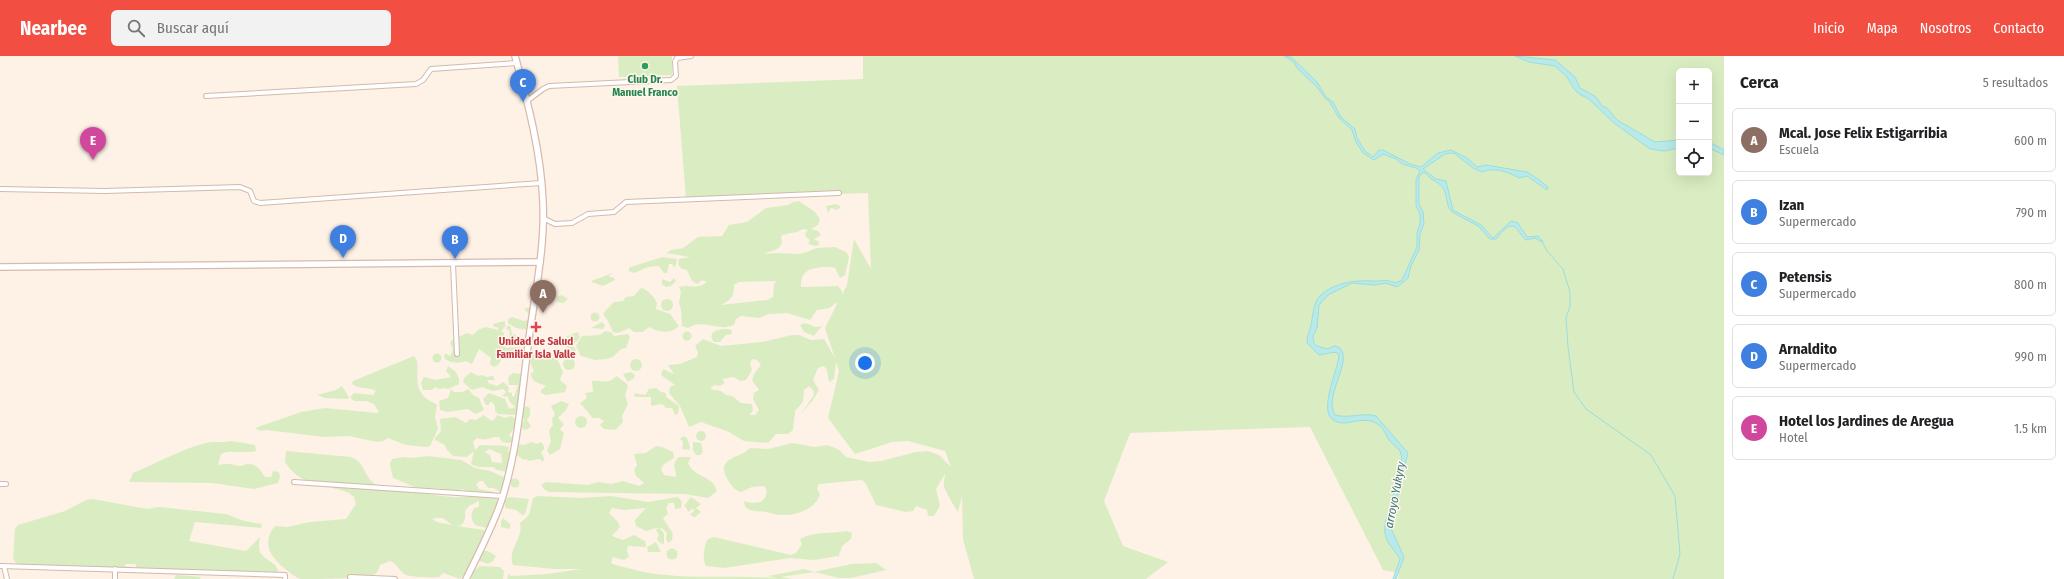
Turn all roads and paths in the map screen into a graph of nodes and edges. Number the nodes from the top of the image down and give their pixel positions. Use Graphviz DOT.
graph roads {
  1 [pos="515,56"];
  2 [pos="690,56"];
  3 [pos="517,64"];
  4 [pos="206,96"];
  5 [pos="527,101"];
  6 [pos="541,183"];
  7 [pos="0,189"];
  8 [pos="840,193"];
  9 [pos="543,218"];
  10 [pos="540,262"];
  11 [pos="453,264"];
  12 [pos="0,267"];
  13 [pos="457,354"];
  14 [pos="294,482"];
  15 [pos="0,484"];
  16 [pos="6,484"];
  17 [pos="502,496"];
  18 [pos="2,566"];
  19 [pos="115,569"];
  20 [pos="350,577"];
  21 [pos="7,579"];
  22 [pos="115,579"];
  23 [pos="285,579"];
  24 [pos="395,579"];
  25 [pos="466,579"];
  1 -- 3 [label="street"];
  2 -- 5 [label="street"];
  3 -- 4 [label="street"];
  3 -- 5 [label="street"];
  5 -- 6 [label="street"];
  6 -- 7 [label="street"];
  6 -- 9 [label="street"];
  8 -- 9 [label="street"];
  9 -- 10 [label="street"];
  10 -- 11 [label="street"];
  10 -- 17 [label="street"];
  11 -- 12 [label="street"];
  11 -- 13 [label="street"];
  14 -- 17 [label="street"];
  15 -- 16 [label="street"];
  17 -- 25 [label="street"];
  18 -- 19 [label="street"];
  18 -- 21 [label="street"];
  19 -- 22 [label="street"];
  19 -- 23 [label="street"];
  20 -- 24 [label="street"];
}
